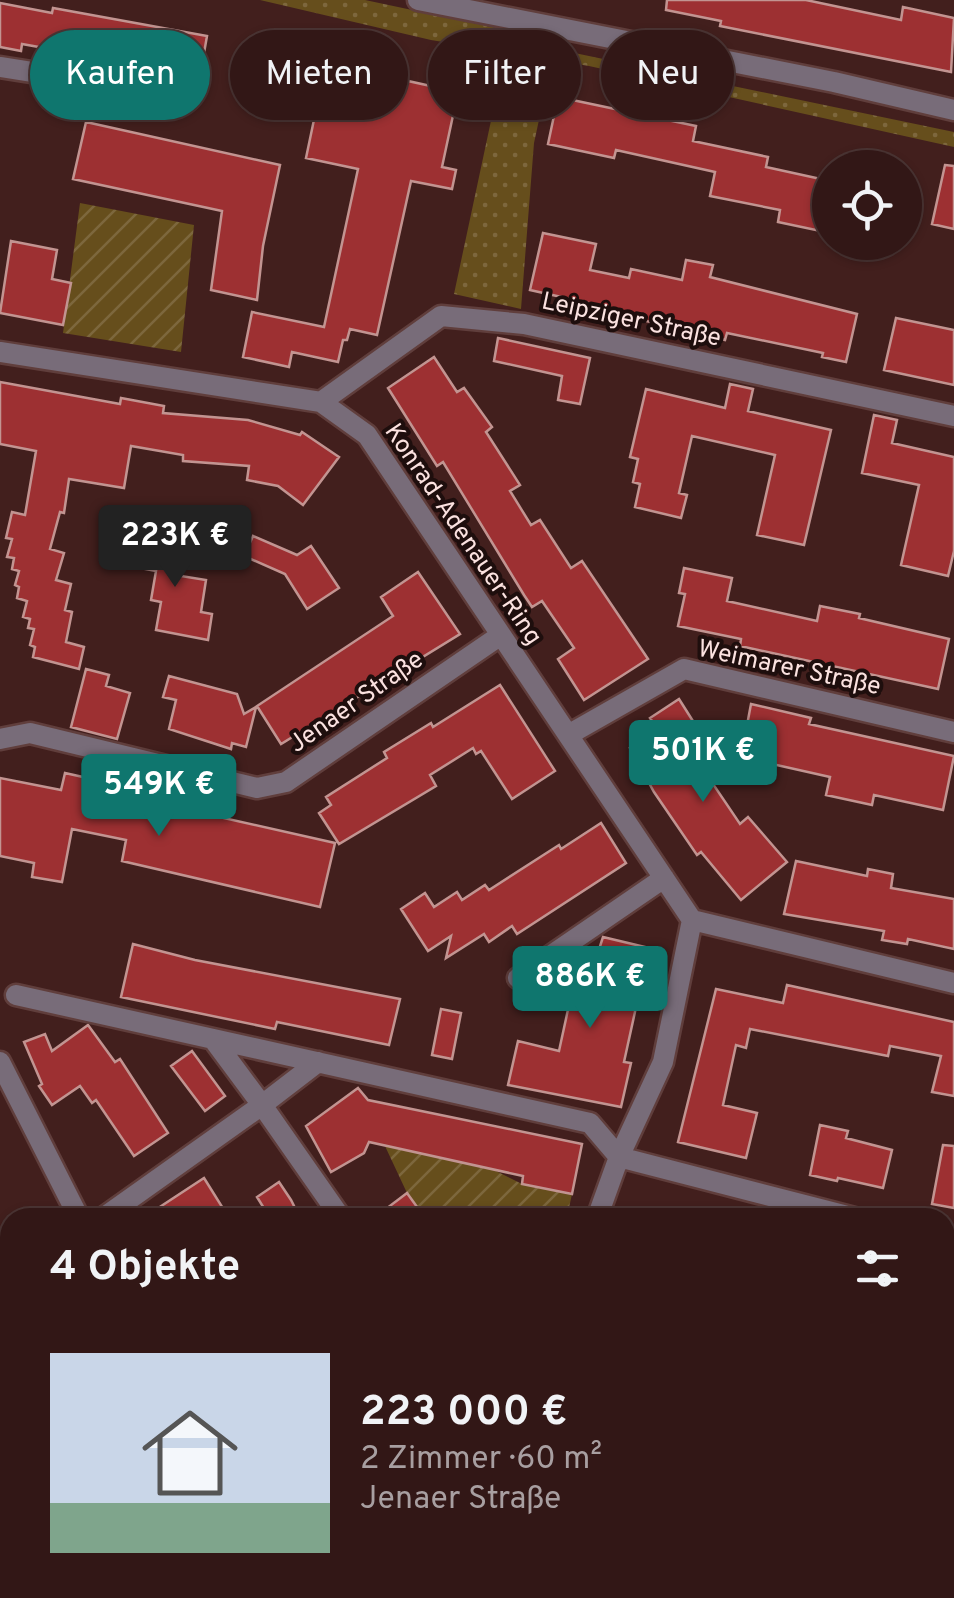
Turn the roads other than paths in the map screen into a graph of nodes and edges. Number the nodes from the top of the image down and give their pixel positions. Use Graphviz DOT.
graph roads {
  1 [pos="418,0"];
  2 [pos="519,9"];
  3 [pos="0,66"];
  4 [pos="30,71"];
  5 [pos="954,110"];
  6 [pos="0,352"];
  7 [pos="321,402"];
  8 [pos="954,416"];
  9 [pos="501,635"];
  10 [pos="954,732"];
  11 [pos="568,735"];
  12 [pos="0,740"];
  13 [pos="664,878"];
  14 [pos="692,920"];
  15 [pos="518,978"];
  16 [pos="954,983"];
  17 [pos="16,995"];
  18 [pos="213,1039"];
  19 [pos="0,1062"];
  20 [pos="318,1062"];
  21 [pos="262,1105"];
  22 [pos="619,1157"];
  23 [pos="74,1208"];
  24 [pos="116,1208"];
  25 [pos="334,1208"];
  26 [pos="601,1208"];
  27 [pos="816,1208"];
  1 -- 2 [label="street"];
  2 -- 5 [label="street"];
  3 -- 4 [label="street"];
  6 -- 7 [label="street, Konrad-Adenauer-Ring"];
  7 -- 8 [label="street, Leipziger Straße"];
  7 -- 9 [label="street, Konrad-Adenauer-Ring"];
  9 -- 11 [label="street, Konrad-Adenauer-Ring"];
  9 -- 12 [label="street, Jenaer Straße"];
  10 -- 11 [label="street, Weimarer Straße"];
  11 -- 13 [label="street, Konrad-Adenauer-Ring"];
  13 -- 14 [label="street, Konrad-Adenauer-Ring"];
  13 -- 15 [label="street"];
  14 -- 16 [label="street"];
  14 -- 22 [label="street"];
  17 -- 18 [label="street"];
  18 -- 20 [label="street"];
  18 -- 21 [label="street"];
  19 -- 23 [label="street"];
  20 -- 21 [label="street"];
  20 -- 22 [label="street"];
  21 -- 24 [label="street"];
  21 -- 25 [label="street"];
  22 -- 26 [label="street"];
  22 -- 27 [label="street"];
}
